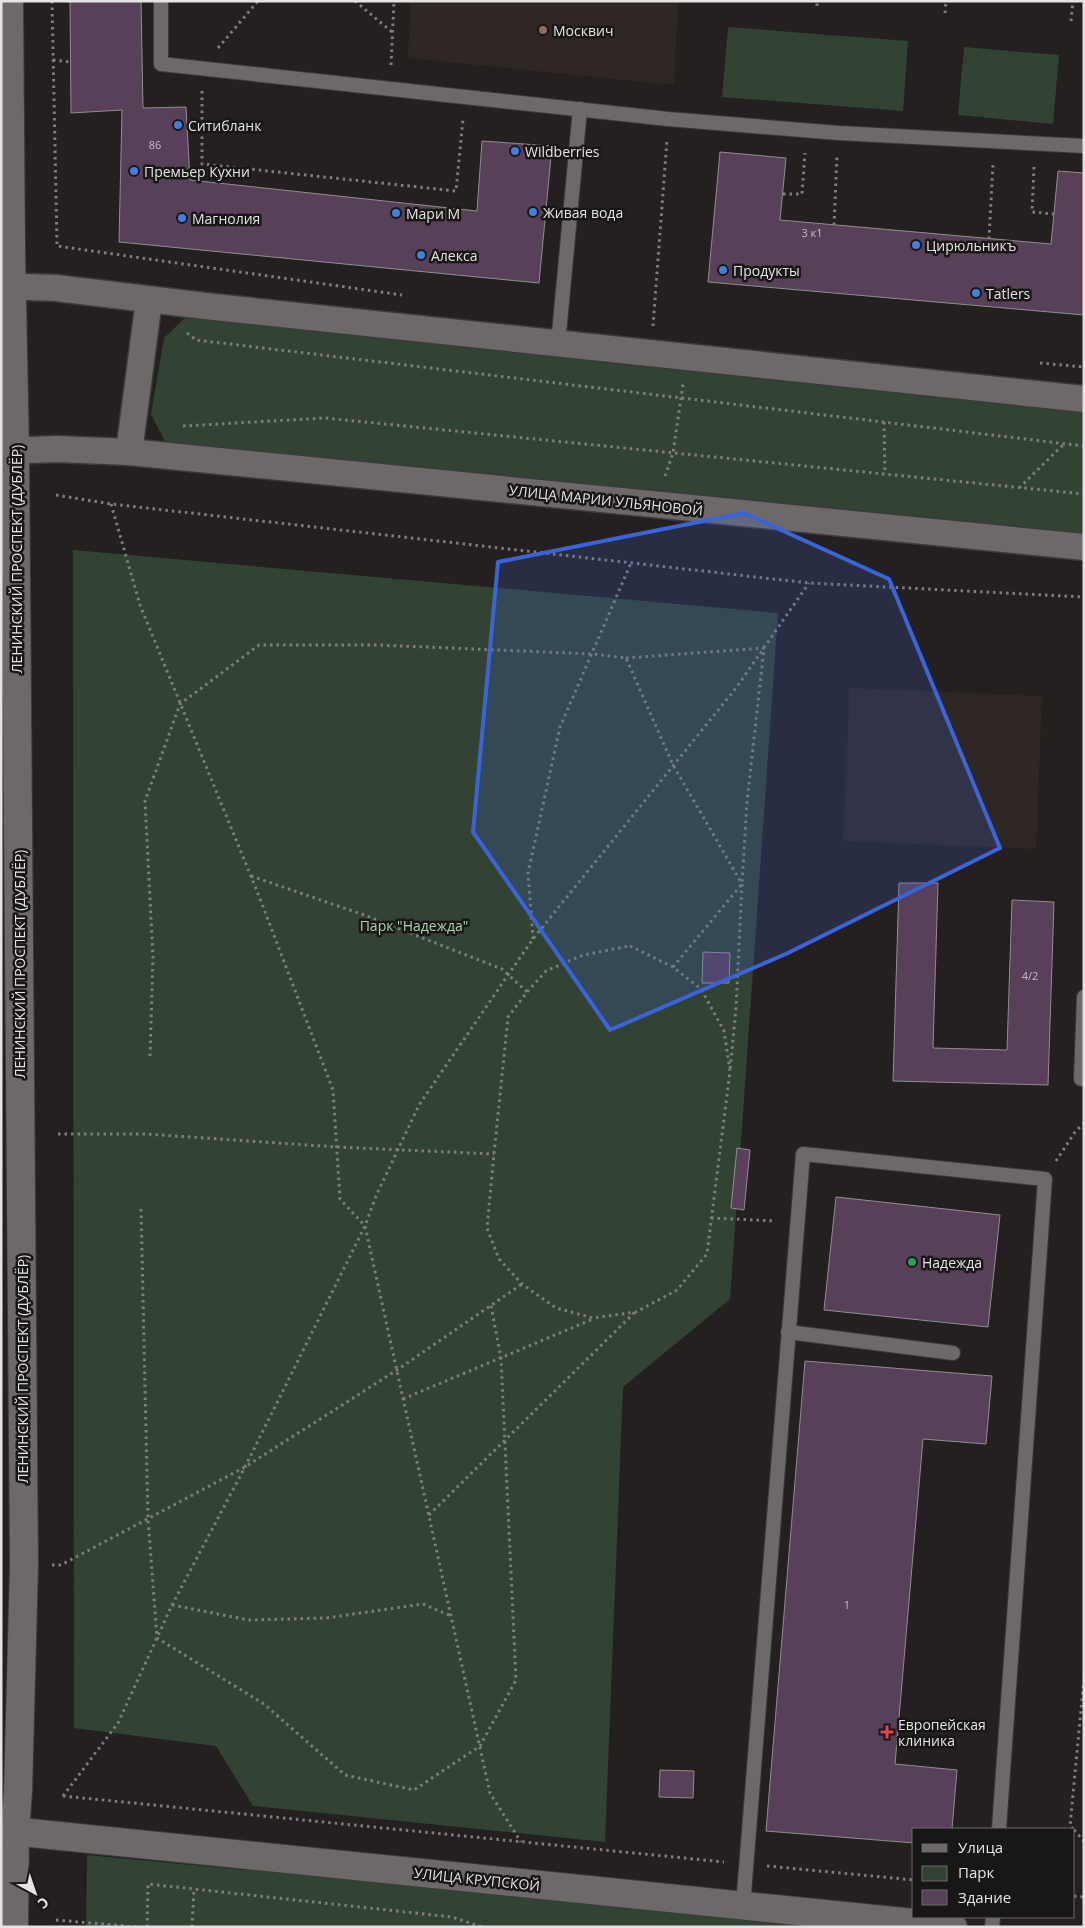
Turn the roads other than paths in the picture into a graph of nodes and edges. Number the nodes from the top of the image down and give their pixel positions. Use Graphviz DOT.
graph roads {
  1 [pos="9,1"];
  2 [pos="161,1"];
  3 [pos="580,108"];
  4 [pos="1084,146"];
  5 [pos="7,286"];
  6 [pos="149,300"];
  7 [pos="558,344"];
  8 [pos="1084,400"];
  9 [pos="8,451"];
  10 [pos="129,452"];
  11 [pos="1084,548"];
  12 [pos="1084,998"];
  13 [pos="1081,1079"];
  14 [pos="788,1332"];
  15 [pos="953,1353"];
  16 [pos="999,1828"];
  17 [pos="8,1832"];
  18 [pos="743,1906"];
  19 [pos="14,1927"];
  20 [pos="953,1927"];
  1 -- 5 [label="street, ЛЕНИНСКИЙ ПРОСПЕКТ (ДУБЛЁР)"];
  2 -- 3 [label="lane"];
  3 -- 4 [label="lane"];
  3 -- 7 [label="lane"];
  5 -- 6 [label="street"];
  5 -- 9 [label="street, ЛЕНИНСКИЙ ПРОСПЕКТ (ДУБЛЁР)"];
  6 -- 7 [label="street"];
  6 -- 10 [label="street"];
  7 -- 8 [label="street"];
  9 -- 10 [label="street, УЛИЦА МАРИИ УЛЬЯНОВОЙ"];
  9 -- 17 [label="street, ЛЕНИНСКИЙ ПРОСПЕКТ (ДУБЛЁР)"];
  10 -- 11 [label="street, УЛИЦА МАРИИ УЛЬЯНОВОЙ"];
  12 -- 13 [label="lane"];
  14 -- 15 [label="lane"];
  14 -- 16 [label="lane"];
  14 -- 18 [label="lane"];
  17 -- 18 [label="street, УЛИЦА КРУПСКОЙ"];
  17 -- 19 [label="street, ЛЕНИНСКИЙ ПРОСПЕКТ (ДУБЛЁР)"];
  18 -- 20 [label="street, УЛИЦА КРУПСКОЙ"];
}
